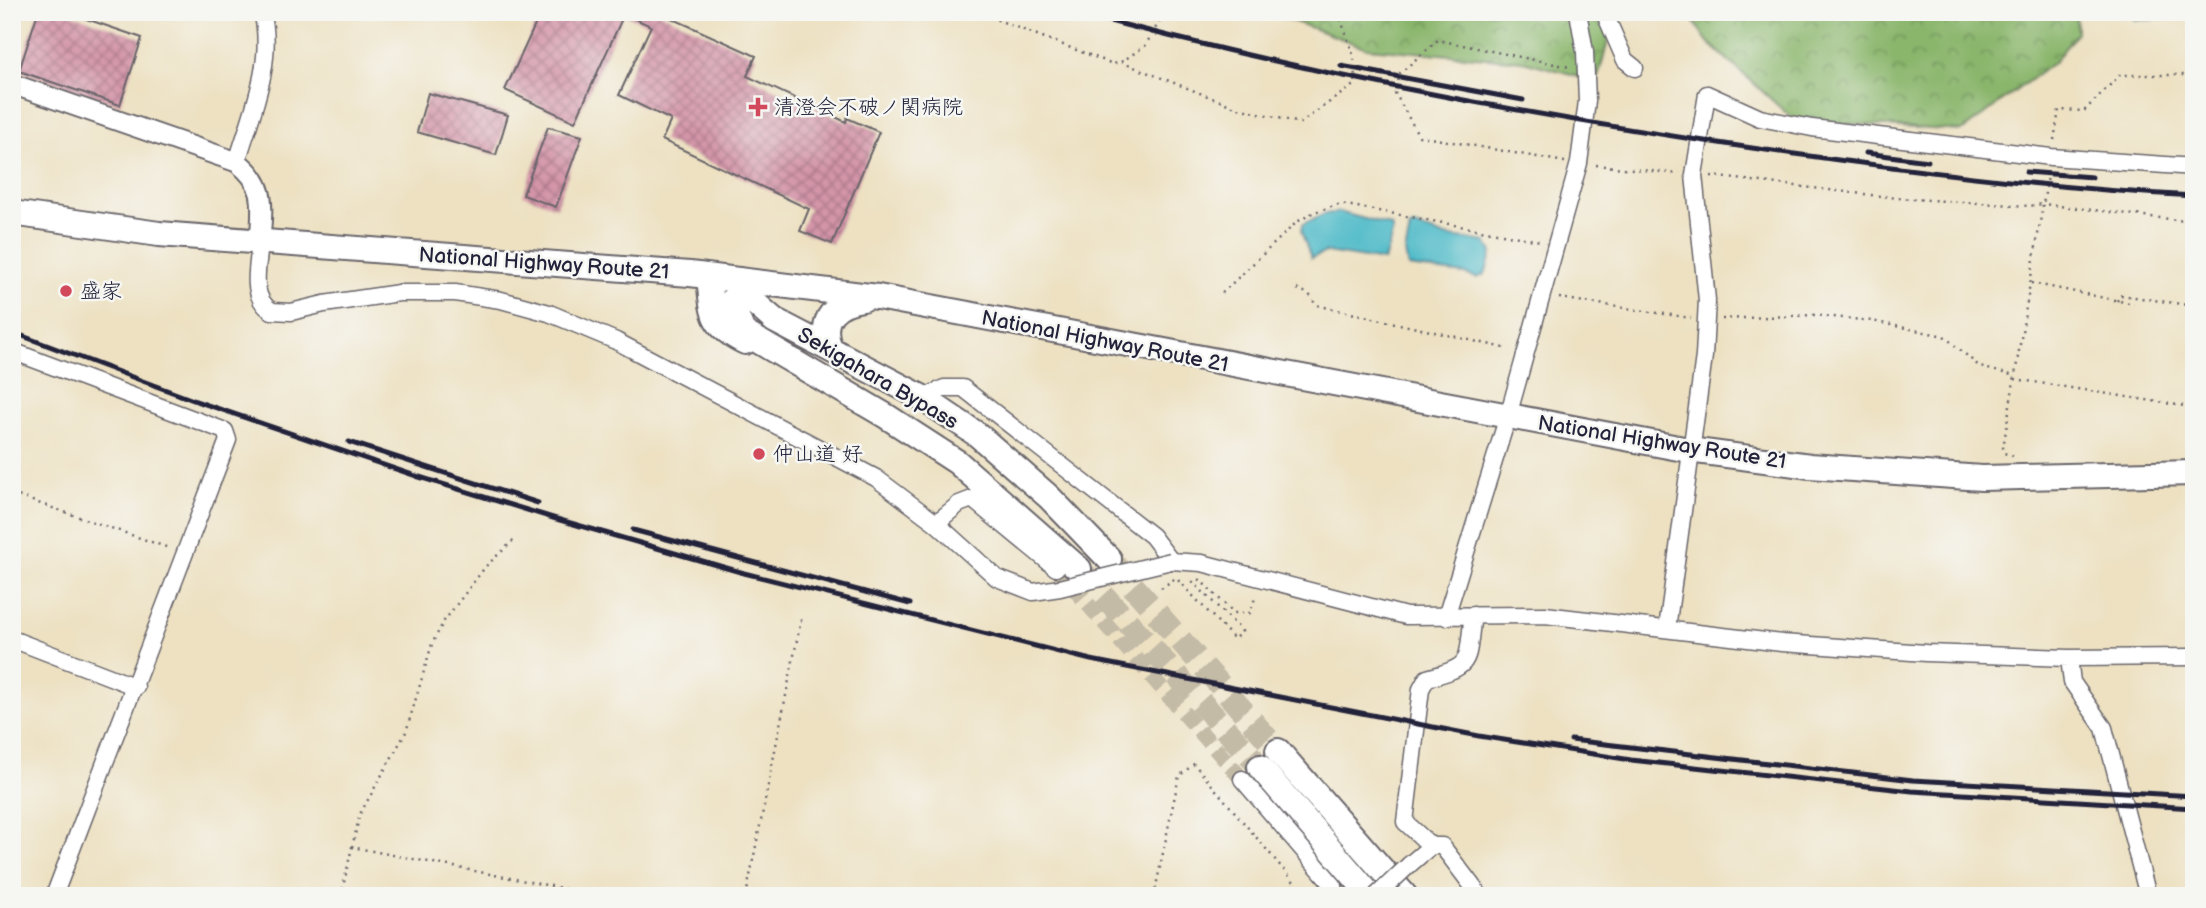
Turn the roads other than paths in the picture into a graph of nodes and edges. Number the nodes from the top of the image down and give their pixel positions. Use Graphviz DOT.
graph roads {
  1 [pos="262,12"];
  2 [pos="1578,12"];
  3 [pos="1604,12"];
  4 [pos="1635,68"];
  5 [pos="12,84"];
  6 [pos="237,162"];
  7 [pos="2194,167"];
  8 [pos="12,213"];
  9 [pos="260,242"];
  10 [pos="709,277"];
  11 [pos="740,280"];
  12 [pos="878,297"];
  13 [pos="829,346"];
  14 [pos="12,351"];
  15 [pos="800,367"];
  16 [pos="923,398"];
  17 [pos="1508,416"];
  18 [pos="1689,450"];
  19 [pos="2194,473"];
  20 [pos="936,523"];
  21 [pos="1110,559"];
  22 [pos="1171,561"];
  23 [pos="1067,568"];
  24 [pos="1473,615"];
  25 [pos="1446,617"];
  26 [pos="1667,629"];
  27 [pos="12,639"];
  28 [pos="2194,657"];
  29 [pos="2069,658"];
  30 [pos="135,687"];
  31 [pos="1260,766"];
  32 [pos="1431,846"];
  33 [pos="54,896"];
  34 [pos="1335,896"];
  35 [pos="1371,896"];
  36 [pos="1376,896"];
  37 [pos="1405,896"];
  38 [pos="1480,896"];
  39 [pos="2148,896"];
  1 -- 6 [label="street"];
  2 -- 17 [label="street"];
  3 -- 4 [label="street"];
  5 -- 6 [label="street"];
  6 -- 9 [label="street"];
  7 -- 18 [label="street"];
  8 -- 9 [label="highway, National Highway Route 21"];
  9 -- 10 [label="highway, National Highway Route 21"];
  9 -- 20 [label="street"];
  10 -- 11 [label="highway, National Highway Route 21"];
  10 -- 15 [label="highway, Sekigahara Bypass"];
  11 -- 12 [label="highway, National Highway Route 21"];
  11 -- 13 [label="highway, Sekigahara Bypass"];
  11 -- 15 [label="highway, Sekigahara Bypass"];
  12 -- 13 [label="highway"];
  12 -- 17 [label="highway, National Highway Route 21"];
  13 -- 16 [label="highway, Sekigahara Bypass"];
  14 -- 30 [label="street"];
  15 -- 23 [label="highway, Sekigahara Bypass"];
  16 -- 21 [label="highway, Sekigahara Bypass"];
  16 -- 22 [label="street"];
  17 -- 18 [label="highway, National Highway Route 21"];
  17 -- 25 [label="street"];
  18 -- 19 [label="highway, National Highway Route 21"];
  18 -- 26 [label="street"];
  20 -- 22 [label="street, bridge"];
  20 -- 23 [label="street"];
  22 -- 25 [label="street"];
  24 -- 25 [label="street"];
  24 -- 26 [label="street"];
  24 -- 32 [label="street"];
  26 -- 29 [label="street"];
  27 -- 30 [label="street"];
  28 -- 29 [label="street"];
  29 -- 39 [label="street"];
  30 -- 33 [label="street"];
  31 -- 34 [label="street"];
  31 -- 35 [label="highway"];
  31 -- 37 [label="highway"];
  32 -- 36 [label="street, bridge"];
  32 -- 38 [label="street"];
}
